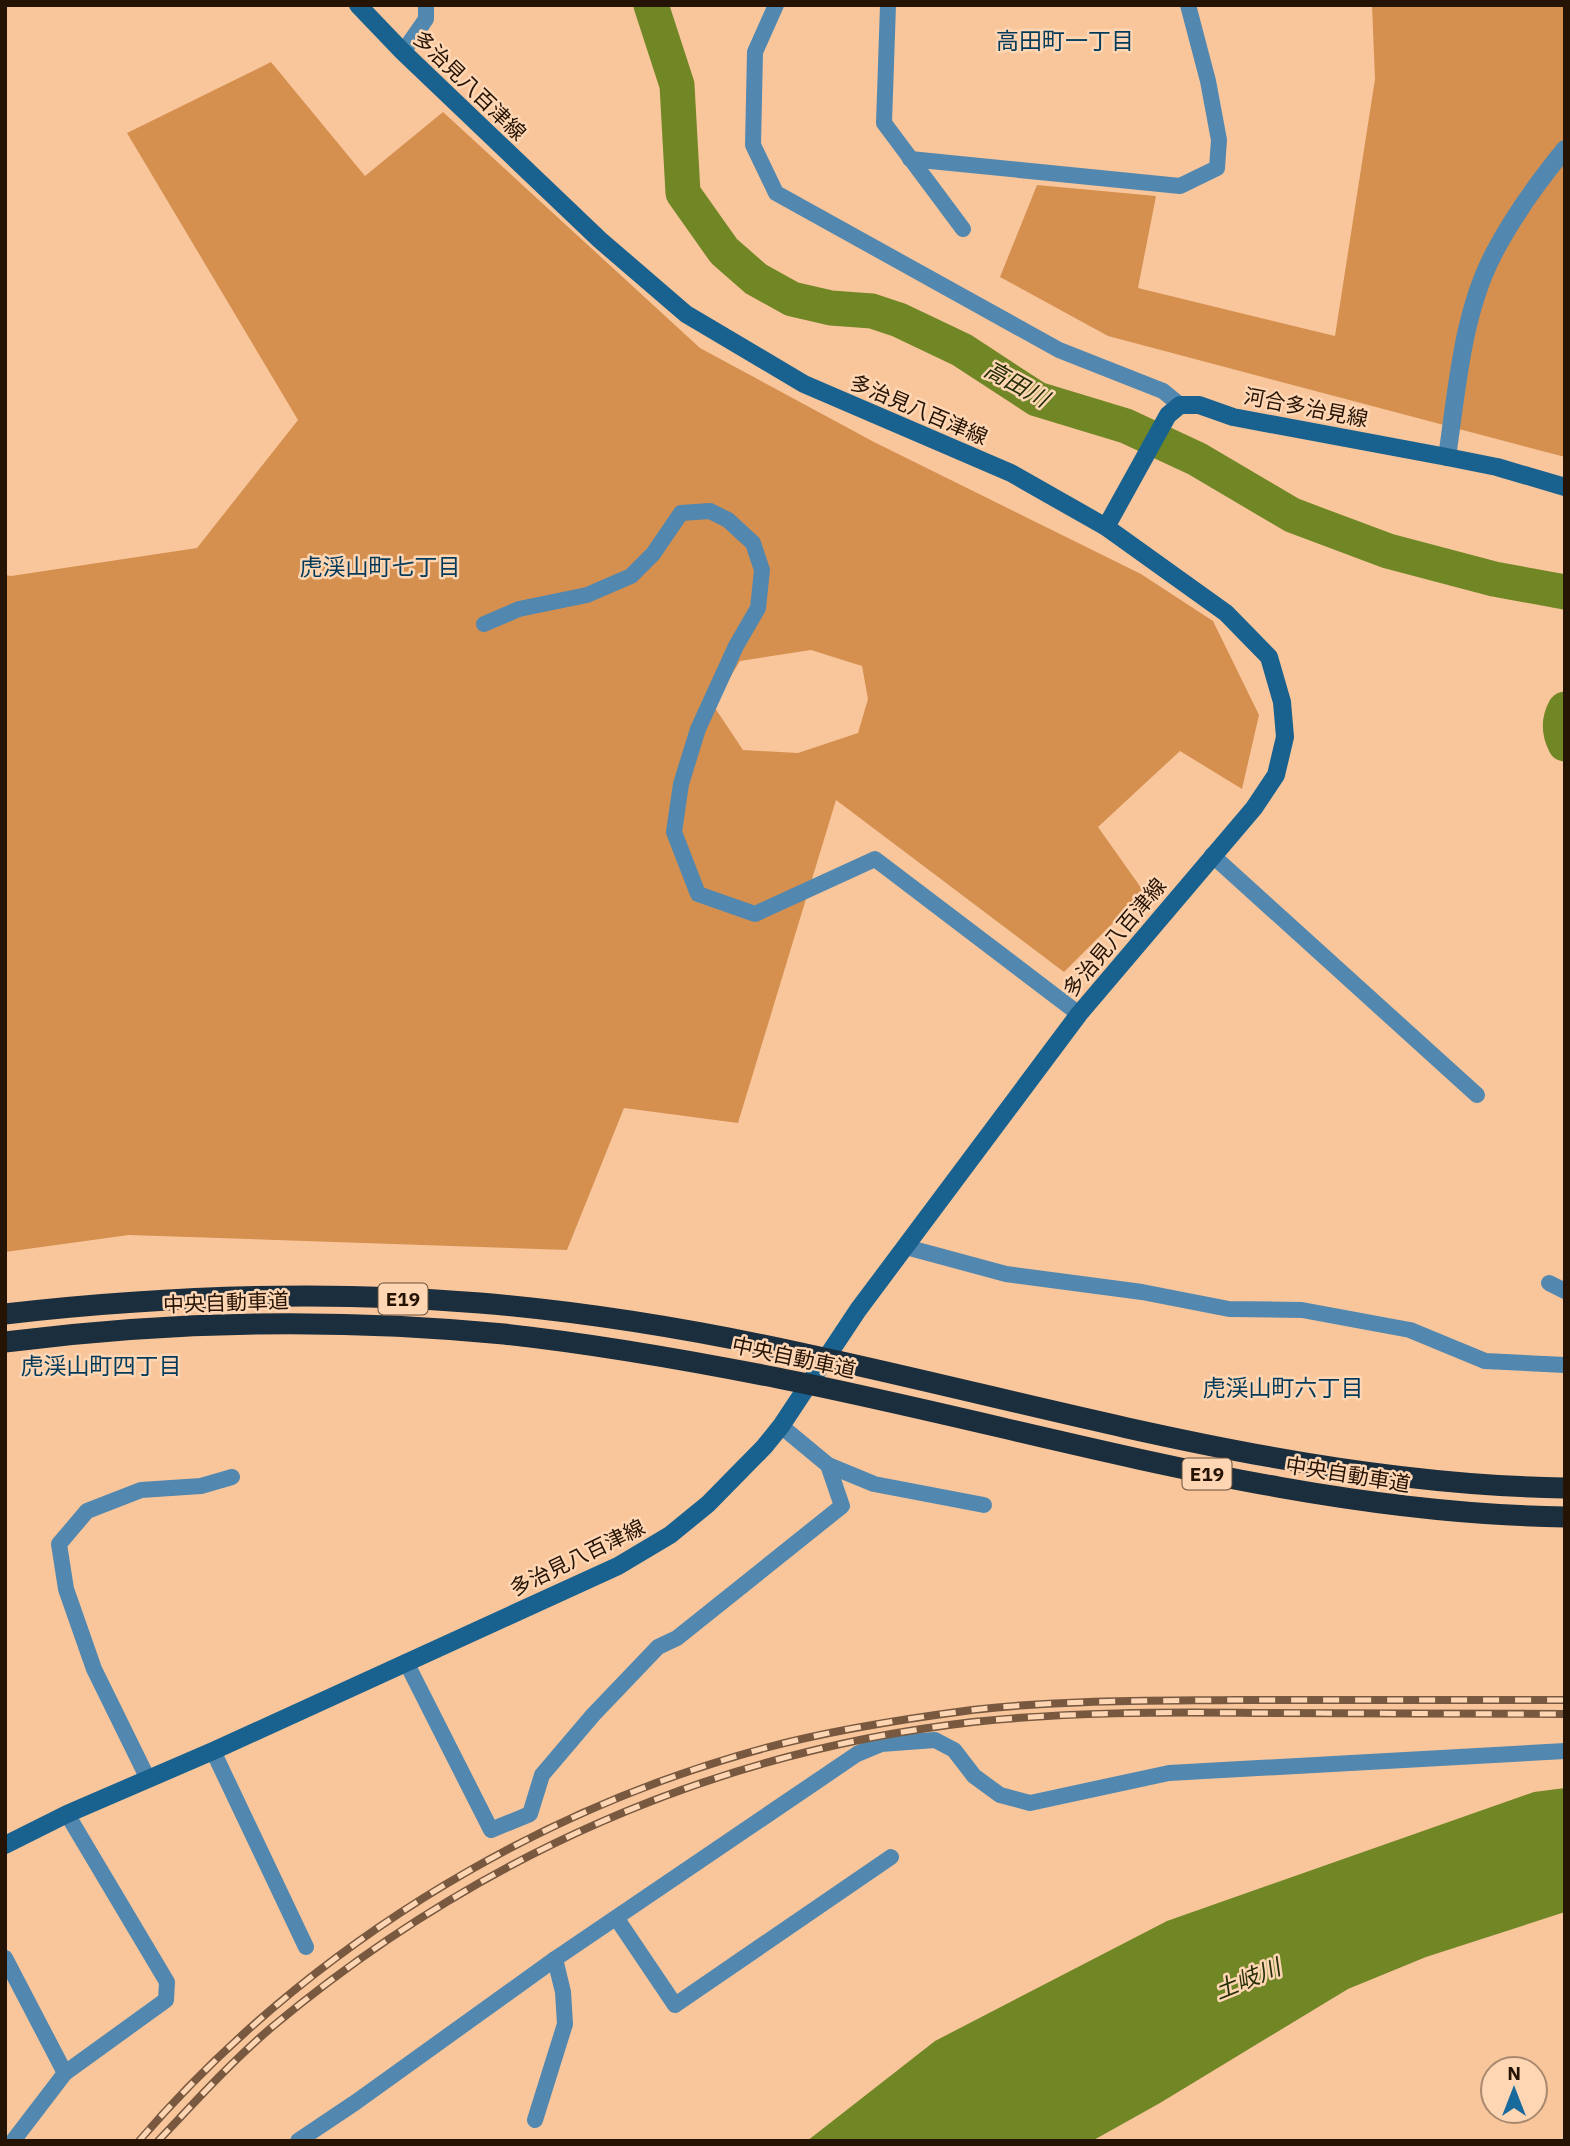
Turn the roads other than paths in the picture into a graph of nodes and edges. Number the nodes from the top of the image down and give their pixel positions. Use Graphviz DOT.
graph roads {
  1 [pos="358,5"];
  2 [pos="776,5"];
  3 [pos="888,5"];
  4 [pos="1188,5"];
  5 [pos="426,12"];
  6 [pos="403,52"];
  7 [pos="1565,149"];
  8 [pos="910,159"];
  9 [pos="963,229"];
  10 [pos="1174,410"];
  11 [pos="1447,457"];
  12 [pos="1565,487"];
  13 [pos="1106,527"];
  14 [pos="484,624"];
  15 [pos="1212,856"];
  16 [pos="1079,1014"];
  17 [pos="1477,1094"];
  18 [pos="906,1247"];
  19 [pos="1549,1283"];
  20 [pos="1565,1291"];
  21 [pos="5,1307"];
  22 [pos="53,1309"];
  23 [pos="5,1314"];
  24 [pos="5,1342"];
  25 [pos="1565,1365"];
  26 [pos="781,1426"];
  27 [pos="828,1465"];
  28 [pos="232,1478"];
  29 [pos="1565,1488"];
  30 [pos="984,1505"];
  31 [pos="1565,1517"];
  32 [pos="406,1662"];
  33 [pos="212,1751"];
  34 [pos="1565,1751"];
  35 [pos="148,1779"];
  36 [pos="66,1814"];
  37 [pos="5,1845"];
  38 [pos="891,1857"];
  39 [pos="617,1919"];
  40 [pos="306,1947"];
  41 [pos="5,1959"];
  42 [pos="555,1959"];
  43 [pos="65,2073"];
  44 [pos="535,2120"];
  45 [pos="13,2141"];
  46 [pos="298,2141"];
  1 -- 6 [label="main road, 多治見八百津線"];
  2 -- 10 [label="street"];
  3 -- 8 [label="street"];
  4 -- 8 [label="street"];
  5 -- 6 [label="street"];
  6 -- 13 [label="main road, 多治見八百津線"];
  7 -- 11 [label="street"];
  8 -- 9 [label="street"];
  10 -- 11 [label="main road, 河合多治見線"];
  10 -- 13 [label="main road"];
  11 -- 12 [label="main road, 河合多治見線"];
  13 -- 15 [label="main road, 多治見八百津線"];
  14 -- 16 [label="street"];
  15 -- 16 [label="main road, 多治見八百津線"];
  15 -- 17 [label="street"];
  16 -- 18 [label="main road, 多治見八百津線"];
  18 -- 25 [label="street"];
  18 -- 26 [label="main road, 多治見八百津線"];
  19 -- 20 [label="street"];
  21 -- 22 [label="highway"];
  22 -- 23 [label="highway, 中央自動車道 / E19"];
  22 -- 29 [label="highway, 中央自動車道 / E19"];
  24 -- 31 [label="highway, 中央自動車道 / E19"];
  26 -- 27 [label="street"];
  26 -- 32 [label="main road, 多治見八百津線"];
  27 -- 30 [label="street"];
  27 -- 32 [label="street"];
  28 -- 35 [label="street"];
  32 -- 33 [label="main road, 多治見八百津線"];
  33 -- 35 [label="main road, 多治見八百津線"];
  33 -- 40 [label="street"];
  34 -- 39 [label="street"];
  35 -- 36 [label="main road, 多治見八百津線"];
  36 -- 37 [label="main road, 多治見八百津線"];
  36 -- 43 [label="street"];
  38 -- 39 [label="street"];
  39 -- 42 [label="street"];
  41 -- 43 [label="street"];
  42 -- 44 [label="street"];
  42 -- 46 [label="street"];
  43 -- 45 [label="street"];
}
